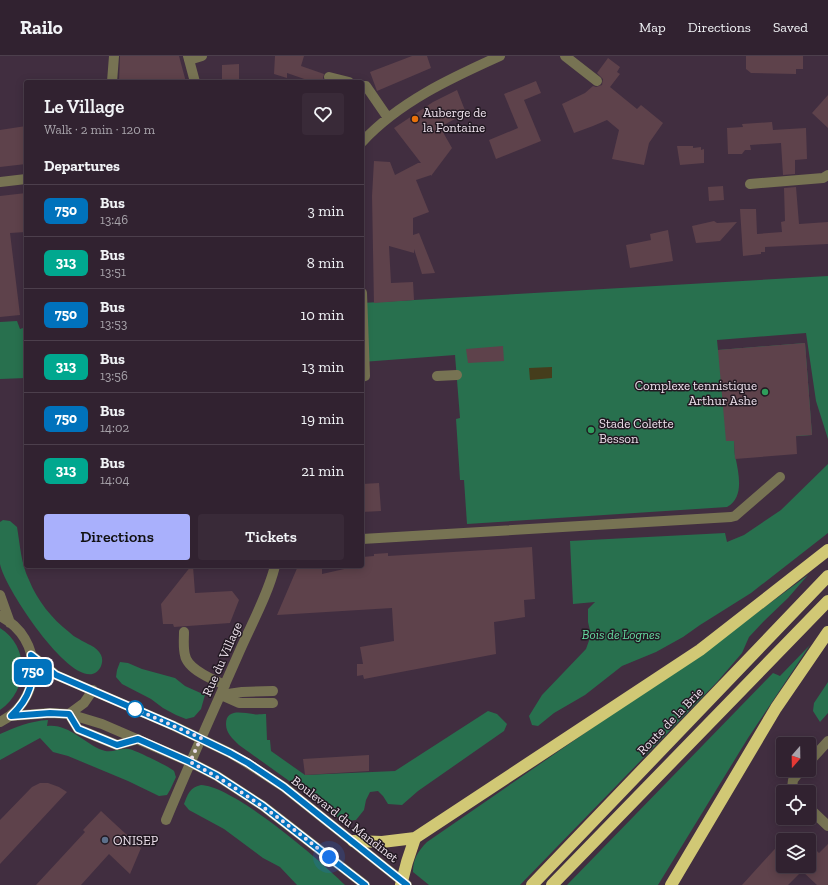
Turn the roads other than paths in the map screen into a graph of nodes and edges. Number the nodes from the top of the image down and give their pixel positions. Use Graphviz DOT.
graph roads {
  1 [pos="114,56"];
  2 [pos="202,56"];
  3 [pos="500,56"];
  4 [pos="565,56"];
  5 [pos="188,58"];
  6 [pos="329,77"];
  7 [pos="112,80"];
  8 [pos="194,80"];
  9 [pos="341,80"];
  10 [pos="597,81"];
  11 [pos="364,86"];
  12 [pos="388,118"];
  13 [pos="364,140"];
  14 [pos="828,175"];
  15 [pos="24,179"];
  16 [pos="0,182"];
  17 [pos="750,184"];
  18 [pos="457,374"];
  19 [pos="436,376"];
  20 [pos="780,477"];
  21 [pos="364,539"];
  22 [pos="828,550"];
  23 [pos="274,568"];
  24 [pos="828,576"];
  25 [pos="0,595"];
  26 [pos="828,601"];
  27 [pos="0,616"];
  28 [pos="10,623"];
  29 [pos="184,632"];
  30 [pos="828,632"];
  31 [pos="31,655"];
  32 [pos="225,685"];
  33 [pos="93,690"];
  34 [pos="273,691"];
  35 [pos="220,695"];
  36 [pos="273,702"];
  37 [pos="69,714"];
  38 [pos="11,716"];
  39 [pos="0,722"];
  40 [pos="201,738"];
  41 [pos="828,741"];
  42 [pos="816,754"];
  43 [pos="190,762"];
  44 [pos="816,815"];
  45 [pos="166,820"];
  46 [pos="828,826"];
  47 [pos="416,838"];
  48 [pos="353,841"];
  49 [pos="404,884"];
  50 [pos="365,885"];
  51 [pos="532,885"];
  52 [pos="552,885"];
  53 [pos="670,885"];
  1 -- 7 [label="street"];
  2 -- 5 [label="street"];
  3 -- 12 [label="street"];
  4 -- 10 [label="street"];
  5 -- 8 [label="street"];
  6 -- 9 [label="street"];
  11 -- 12 [label="street"];
  12 -- 13 [label="street"];
  14 -- 17 [label="street"];
  15 -- 16 [label="street"];
  18 -- 19 [label="street"];
  20 -- 21 [label="street"];
  22 -- 47 [label="highway"];
  23 -- 32 [label="street, Rue du Village"];
  24 -- 51 [label="highway, Route de la Brie"];
  25 -- 28 [label="street"];
  26 -- 52 [label="highway"];
  27 -- 28 [label="street"];
  28 -- 31 [label="street"];
  29 -- 32 [label="street"];
  30 -- 53 [label="highway"];
  31 -- 33 [label="street, Boulevard du Mandinet"];
  31 -- 38 [label="street"];
  32 -- 35 [label="street, Rue du Village"];
  33 -- 37 [label="street"];
  33 -- 40 [label="street, Boulevard du Mandinet"];
  34 -- 35 [label="street"];
  35 -- 36 [label="street"];
  35 -- 40 [label="street, Rue du Village"];
  37 -- 38 [label="street"];
  37 -- 43 [label="street"];
  38 -- 39 [label="street"];
  40 -- 43 [label="street, Rue du Village"];
  40 -- 48 [label="street, Boulevard du Mandinet"];
  41 -- 42 [label="street"];
  43 -- 45 [label="street, Rue du Village"];
  43 -- 50 [label="street"];
  44 -- 46 [label="street"];
  47 -- 48 [label="highway"];
  47 -- 49 [label="highway"];
  48 -- 49 [label="street, Boulevard du Mandinet"];
}
